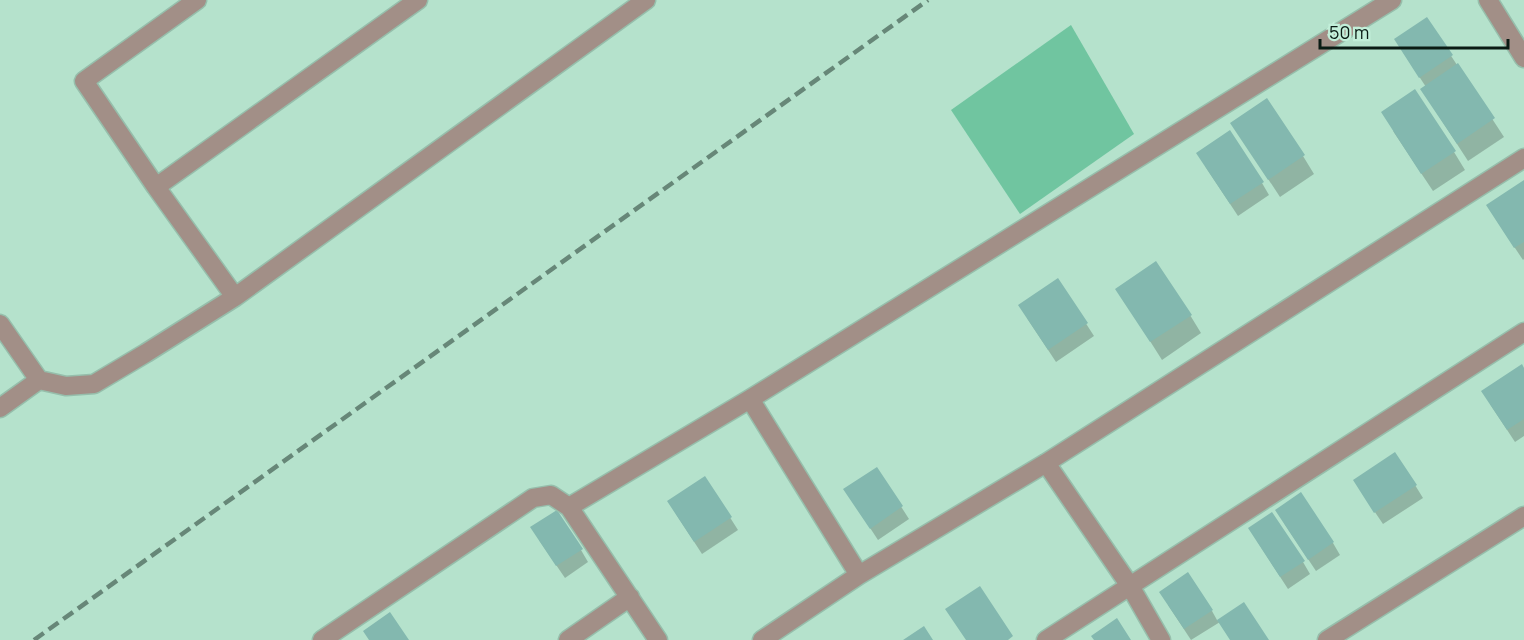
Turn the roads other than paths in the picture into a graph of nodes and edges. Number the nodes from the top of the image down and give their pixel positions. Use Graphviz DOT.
graph roads {
  1 [pos="197,0"];
  2 [pos="418,0"];
  3 [pos="646,0"];
  4 [pos="1392,0"];
  5 [pos="1488,0"];
  6 [pos="1524,58"];
  7 [pos="1524,158"];
  8 [pos="156,187"];
  9 [pos="235,297"];
  10 [pos="0,324"];
  11 [pos="1524,332"];
  12 [pos="39,380"];
  13 [pos="750,399"];
  14 [pos="0,408"];
  15 [pos="1046,463"];
  16 [pos="569,507"];
  17 [pos="1524,516"];
  18 [pos="859,575"];
  19 [pos="1130,586"];
  20 [pos="630,597"];
  21 [pos="321,640"];
  22 [pos="568,640"];
  23 [pos="658,640"];
  24 [pos="762,640"];
  25 [pos="1046,640"];
  26 [pos="1161,640"];
  27 [pos="1327,640"];
  1 -- 8 [label="street"];
  2 -- 8 [label="street"];
  3 -- 9 [label="street"];
  4 -- 13 [label="street"];
  5 -- 6 [label="street"];
  7 -- 15 [label="street"];
  8 -- 9 [label="street"];
  9 -- 12 [label="street"];
  10 -- 12 [label="street"];
  11 -- 19 [label="street"];
  12 -- 14 [label="street"];
  13 -- 16 [label="street"];
  13 -- 18 [label="street"];
  15 -- 18 [label="street"];
  15 -- 19 [label="street"];
  16 -- 20 [label="street"];
  16 -- 21 [label="street"];
  17 -- 27 [label="street"];
  18 -- 24 [label="street"];
  19 -- 25 [label="street"];
  19 -- 26 [label="street"];
  20 -- 22 [label="street"];
  20 -- 23 [label="street"];
}
